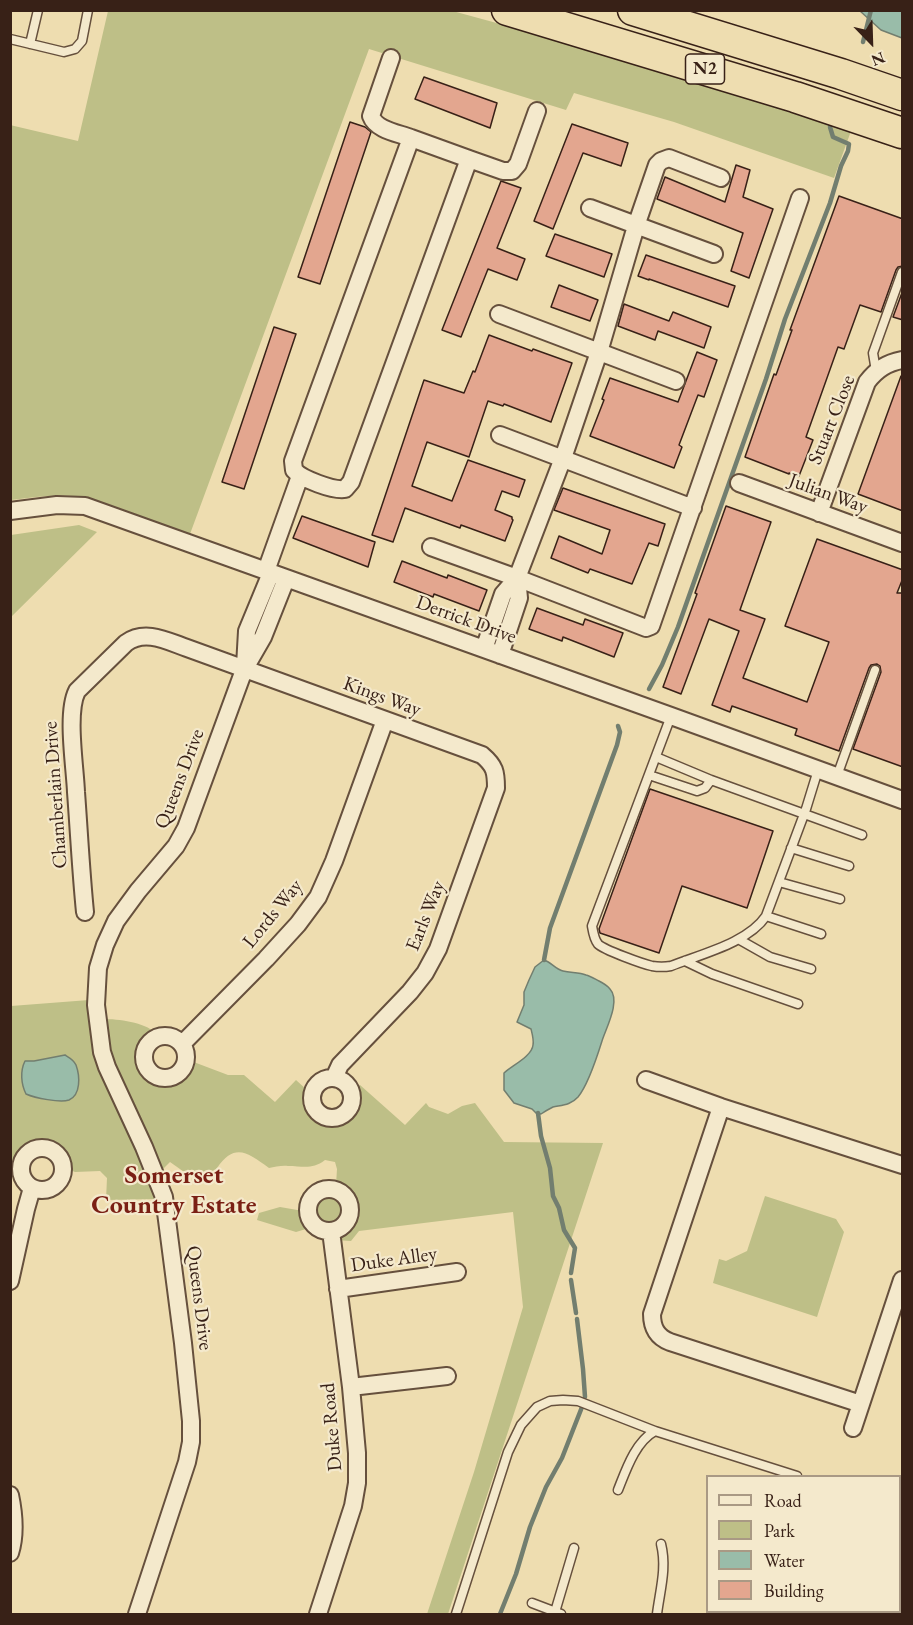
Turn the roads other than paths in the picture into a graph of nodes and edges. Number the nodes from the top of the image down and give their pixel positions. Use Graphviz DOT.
graph roads {
  1 [pos="38,10"];
  2 [pos="88,10"];
  3 [pos="507,10"];
  4 [pos="633,10"];
  5 [pos="10,39"];
  6 [pos="30,44"];
  7 [pos="391,58"];
  8 [pos="903,95"];
  9 [pos="537,111"];
  10 [pos="903,134"];
  11 [pos="411,138"];
  12 [pos="469,159"];
  13 [pos="722,178"];
  14 [pos="800,198"];
  15 [pos="590,208"];
  16 [pos="636,225"];
  17 [pos="714,254"];
  18 [pos="903,272"];
  19 [pos="498,314"];
  20 [pos="598,352"];
  21 [pos="903,360"];
  22 [pos="876,371"];
  23 [pos="676,381"];
  24 [pos="500,435"];
  25 [pos="563,458"];
  26 [pos="300,476"];
  27 [pos="739,483"];
  28 [pos="693,508"];
  29 [pos="10,511"];
  30 [pos="819,513"];
  31 [pos="903,543"];
  32 [pos="431,547"];
  33 [pos="274,574"];
  34 [pos="517,578"];
  35 [pos="492,652"];
  36 [pos="244,670"];
  37 [pos="876,670"];
  38 [pos="671,716"];
  39 [pos="385,720"];
  40 [pos="656,757"];
  41 [pos="818,770"];
  42 [pos="649,774"];
  43 [pos="496,776"];
  44 [pos="837,776"];
  45 [pos="711,780"];
  46 [pos="903,800"];
  47 [pos="804,815"];
  48 [pos="862,835"];
  49 [pos="791,848"];
  50 [pos="849,866"];
  51 [pos="779,882"];
  52 [pos="840,899"];
  53 [pos="85,912"];
  54 [pos="766,916"];
  55 [pos="821,934"];
  56 [pos="740,940"];
  57 [pos="685,961"];
  58 [pos="811,969"];
  59 [pos="798,1004"];
  60 [pos="182,1044"];
  61 [pos="334,1078"];
  62 [pos="646,1080"];
  63 [pos="721,1107"];
  64 [pos="903,1165"];
  65 [pos="32,1188"];
  66 [pos="331,1231"];
  67 [pos="457,1272"];
  68 [pos="903,1280"];
  69 [pos="10,1281"];
  70 [pos="338,1289"];
  71 [pos="447,1376"];
  72 [pos="351,1387"];
  73 [pos="861,1404"];
  74 [pos="853,1428"];
  75 [pos="655,1431"];
  76 [pos="794,1475"];
  77 [pos="618,1491"];
  78 [pos="10,1495"];
  79 [pos="660,1544"];
  80 [pos="574,1548"];
  81 [pos="10,1553"];
  82 [pos="532,1603"];
  83 [pos="558,1613"];
  84 [pos="137,1614"];
  85 [pos="318,1614"];
  86 [pos="456,1614"];
  87 [pos="657,1614"];
  1 -- 6 [label="lane"];
  2 -- 6 [label="lane"];
  3 -- 10 [label="highway, N2"];
  4 -- 8 [label="highway, N2"];
  5 -- 6 [label="lane"];
  7 -- 11 [label="street"];
  9 -- 12 [label="street"];
  11 -- 12 [label="street"];
  11 -- 26 [label="street"];
  12 -- 26 [label="street"];
  13 -- 16 [label="street"];
  14 -- 28 [label="street"];
  15 -- 16 [label="street"];
  16 -- 17 [label="street"];
  16 -- 20 [label="street"];
  18 -- 22 [label="lane"];
  19 -- 20 [label="street"];
  20 -- 23 [label="street"];
  20 -- 25 [label="street"];
  21 -- 22 [label="street, Stuart Close"];
  22 -- 30 [label="street, Stuart Close"];
  24 -- 25 [label="street"];
  25 -- 28 [label="street"];
  25 -- 34 [label="street"];
  26 -- 33 [label="street, Queens Drive"];
  27 -- 30 [label="street, Julian Way"];
  28 -- 34 [label="street"];
  29 -- 33 [label="street, Derrick Drive"];
  30 -- 31 [label="street, Julian Way"];
  32 -- 34 [label="street"];
  33 -- 35 [label="street, Derrick Drive"];
  33 -- 36 [label="street, Queens Drive"];
  34 -- 35 [label="street"];
  35 -- 38 [label="street, Derrick Drive"];
  36 -- 39 [label="street, Kings Way"];
  36 -- 53 [label="street, Chamberlain Drive"];
  36 -- 84 [label="street, Queens Drive"];
  37 -- 44 [label="lane"];
  38 -- 40 [label="lane"];
  38 -- 41 [label="street, Derrick Drive"];
  39 -- 43 [label="street, Kings Way"];
  39 -- 60 [label="street, Lords Way"];
  40 -- 42 [label="lane"];
  40 -- 45 [label="lane"];
  41 -- 44 [label="street, Derrick Drive"];
  41 -- 47 [label="lane"];
  42 -- 45 [label="lane"];
  42 -- 57 [label="lane"];
  43 -- 61 [label="street, Earls Way"];
  44 -- 46 [label="street, Derrick Drive"];
  45 -- 47 [label="lane"];
  47 -- 48 [label="lane"];
  47 -- 49 [label="lane"];
  49 -- 50 [label="lane"];
  49 -- 51 [label="lane"];
  51 -- 52 [label="lane"];
  51 -- 54 [label="lane"];
  54 -- 55 [label="lane"];
  54 -- 56 [label="lane"];
  56 -- 57 [label="lane"];
  56 -- 58 [label="lane"];
  57 -- 59 [label="lane"];
  62 -- 63 [label="street"];
  63 -- 64 [label="street"];
  63 -- 73 [label="street"];
  65 -- 69 [label="street"];
  66 -- 70 [label="street, Duke Road"];
  67 -- 70 [label="street, Duke Alley"];
  68 -- 73 [label="street"];
  70 -- 72 [label="street, Duke Road"];
  71 -- 72 [label="street"];
  72 -- 85 [label="street, Duke Road"];
  73 -- 74 [label="street"];
  75 -- 76 [label="lane"];
  75 -- 77 [label="lane"];
  75 -- 86 [label="lane"];
  78 -- 81 [label="street"];
  79 -- 87 [label="lane"];
  80 -- 83 [label="lane"];
  82 -- 83 [label="lane"];
}
